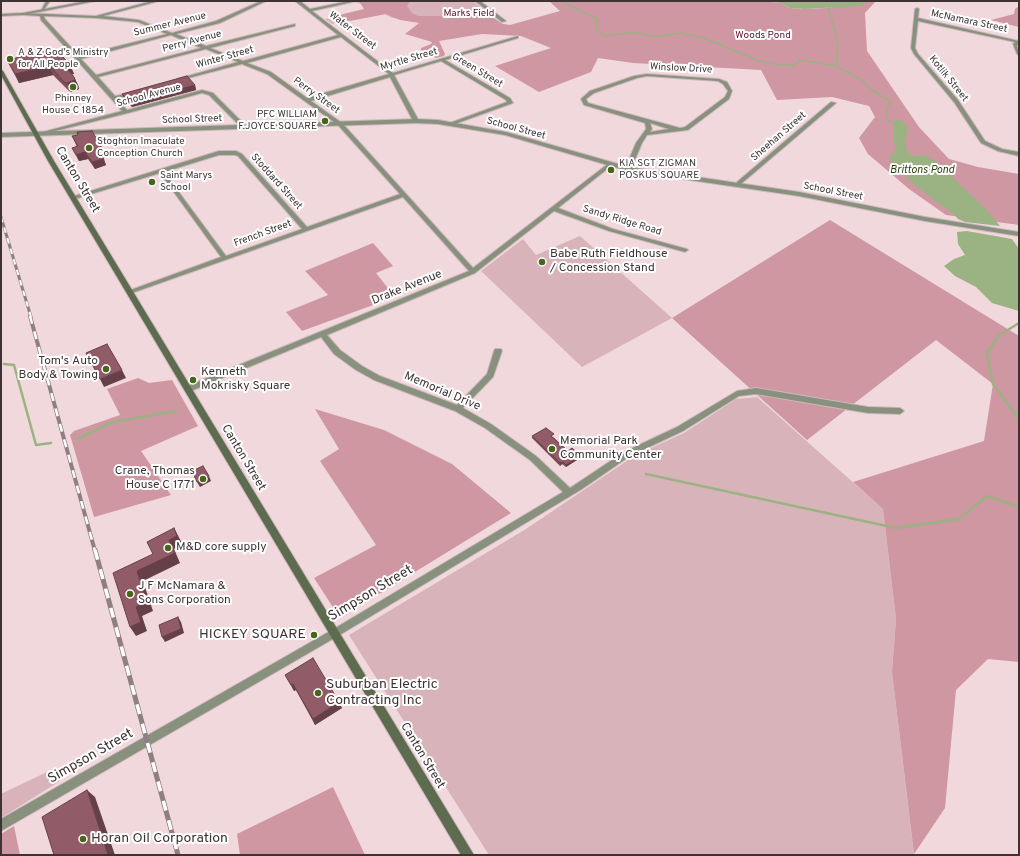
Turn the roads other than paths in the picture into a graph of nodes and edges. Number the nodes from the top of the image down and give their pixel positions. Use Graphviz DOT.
graph roads {
  1 [pos="48,1"];
  2 [pos="94,1"];
  3 [pos="157,1"];
  4 [pos="264,1"];
  5 [pos="297,1"];
  6 [pos="355,1"];
  7 [pos="485,1"];
  8 [pos="478,2"];
  9 [pos="917,9"];
  10 [pos="42,10"];
  11 [pos="309,10"];
  12 [pos="23,14"];
  13 [pos="1,15"];
  14 [pos="42,16"];
  15 [pos="96,17"];
  16 [pos="916,19"];
  17 [pos="504,22"];
  18 [pos="293,25"];
  19 [pos="172,34"];
  20 [pos="342,35"];
  21 [pos="516,37"];
  22 [pos="1019,42"];
  23 [pos="205,48"];
  24 [pos="1019,54"];
  25 [pos="78,58"];
  26 [pos="442,60"];
  27 [pos="242,62"];
  28 [pos="633,70"];
  29 [pos="1,71"];
  30 [pos="392,74"];
  31 [pos="94,77"];
  32 [pos="636,77"];
  33 [pos="172,82"];
  34 [pos="142,90"];
  35 [pos="114,98"];
  36 [pos="308,100"];
  37 [pos="833,103"];
  38 [pos="126,112"];
  39 [pos="643,119"];
  40 [pos="416,121"];
  41 [pos="340,124"];
  42 [pos="450,124"];
  43 [pos="245,128"];
  44 [pos="680,130"];
  45 [pos="35,134"];
  46 [pos="45,134"];
  47 [pos="646,134"];
  48 [pos="1,135"];
  49 [pos="1019,154"];
  50 [pos="609,165"];
  51 [pos="628,169"];
  52 [pos="161,171"];
  53 [pos="739,186"];
  54 [pos="403,195"];
  55 [pos="73,198"];
  56 [pos="554,209"];
  57 [pos="306,229"];
  58 [pos="1019,234"];
  59 [pos="685,250"];
  60 [pos="225,258"];
  61 [pos="473,272"];
  62 [pos="130,292"];
  63 [pos="322,334"];
  64 [pos="498,351"];
  65 [pos="188,389"];
  66 [pos="458,409"];
  67 [pos="900,411"];
  68 [pos="569,493"];
  69 [pos="334,633"];
  70 [pos="1,825"];
  71 [pos="468,855"];
  1 -- 10 [label="street"];
  2 -- 10 [label="street"];
  3 -- 15 [label="street"];
  4 -- 19 [label="street, Summer Avenue"];
  5 -- 11 [label="street, Water Street"];
  6 -- 11 [label="street"];
  7 -- 8 [label="street"];
  8 -- 17 [label="street"];
  9 -- 16 [label="street, Kotlik Street"];
  10 -- 12 [label="street"];
  11 -- 20 [label="street, Water Street"];
  12 -- 13 [label="street"];
  12 -- 14 [label="street"];
  14 -- 15 [label="street"];
  14 -- 25 [label="street"];
  15 -- 19 [label="street, Perry Street"];
  16 -- 22 [label="street, McNamara Street"];
  16 -- 49 [label="street, Kotlik Street"];
  18 -- 23 [label="street, Perry Avenue"];
  19 -- 23 [label="street, Perry Street"];
  19 -- 25 [label="street, Summer Avenue"];
  20 -- 27 [label="street, Winter Street"];
  20 -- 30 [label="street, Water Street"];
  21 -- 26 [label="street, Myrtle Street"];
  22 -- 24 [label="street"];
  23 -- 27 [label="street, Perry Street"];
  23 -- 31 [label="street, Perry Avenue"];
  25 -- 31 [label="street"];
  26 -- 30 [label="street, Myrtle Street"];
  26 -- 42 [label="street, Green Street"];
  27 -- 33 [label="street, Winter Street"];
  27 -- 36 [label="street, Perry Street"];
  28 -- 32 [label="street"];
  29 -- 45 [label="main road, Canton Street"];
  30 -- 36 [label="street, Myrtle Street"];
  30 -- 40 [label="street, Water Street"];
  31 -- 35 [label="street"];
  32 -- 39 [label="street, Winslow Drive"];
  32 -- 44 [label="street, Winslow Drive"];
  34 -- 35 [label="street"];
  35 -- 38 [label="street"];
  36 -- 41 [label="street, Perry Street"];
  37 -- 53 [label="street, Sheehan Street"];
  38 -- 43 [label="street, School Avenue"];
  38 -- 46 [label="street, School Avenue"];
  39 -- 44 [label="street, Winslow Drive"];
  39 -- 47 [label="street"];
  40 -- 41 [label="street, School Street"];
  40 -- 42 [label="street, School Street"];
  41 -- 43 [label="street, School Street"];
  41 -- 54 [label="street, Perry Street"];
  42 -- 50 [label="street, School Street"];
  43 -- 46 [label="street, School Street"];
  44 -- 47 [label="street, Winslow Drive"];
  45 -- 46 [label="street, School Street"];
  45 -- 48 [label="street, School Street"];
  45 -- 55 [label="main road, Canton Street"];
  47 -- 51 [label="street"];
  50 -- 51 [label="street, School Street"];
  50 -- 56 [label="street, Drake Avenue"];
  51 -- 53 [label="street, School Street"];
  52 -- 55 [label="street, Stoddard Street"];
  52 -- 57 [label="street, Stoddard Street"];
  52 -- 60 [label="street"];
  53 -- 58 [label="street, School Street"];
  54 -- 57 [label="street, French Street"];
  54 -- 61 [label="street, Perry Street"];
  55 -- 62 [label="main road, Canton Street"];
  56 -- 59 [label="street, Sandy Ridge Road"];
  56 -- 61 [label="street, Drake Avenue"];
  57 -- 60 [label="street, French Street"];
  60 -- 62 [label="street, French Street"];
  61 -- 63 [label="street, Drake Avenue"];
  62 -- 65 [label="main road, Canton Street"];
  63 -- 65 [label="street, Drake Avenue"];
  63 -- 66 [label="street, Memorial Drive"];
  64 -- 66 [label="street"];
  65 -- 69 [label="main road, Canton Street"];
  66 -- 68 [label="street, Memorial Drive"];
  67 -- 68 [label="street, Simpson Street"];
  68 -- 69 [label="street, Simpson Street"];
  69 -- 70 [label="street, Simpson Street"];
  69 -- 71 [label="main road, Canton Street"];
}
